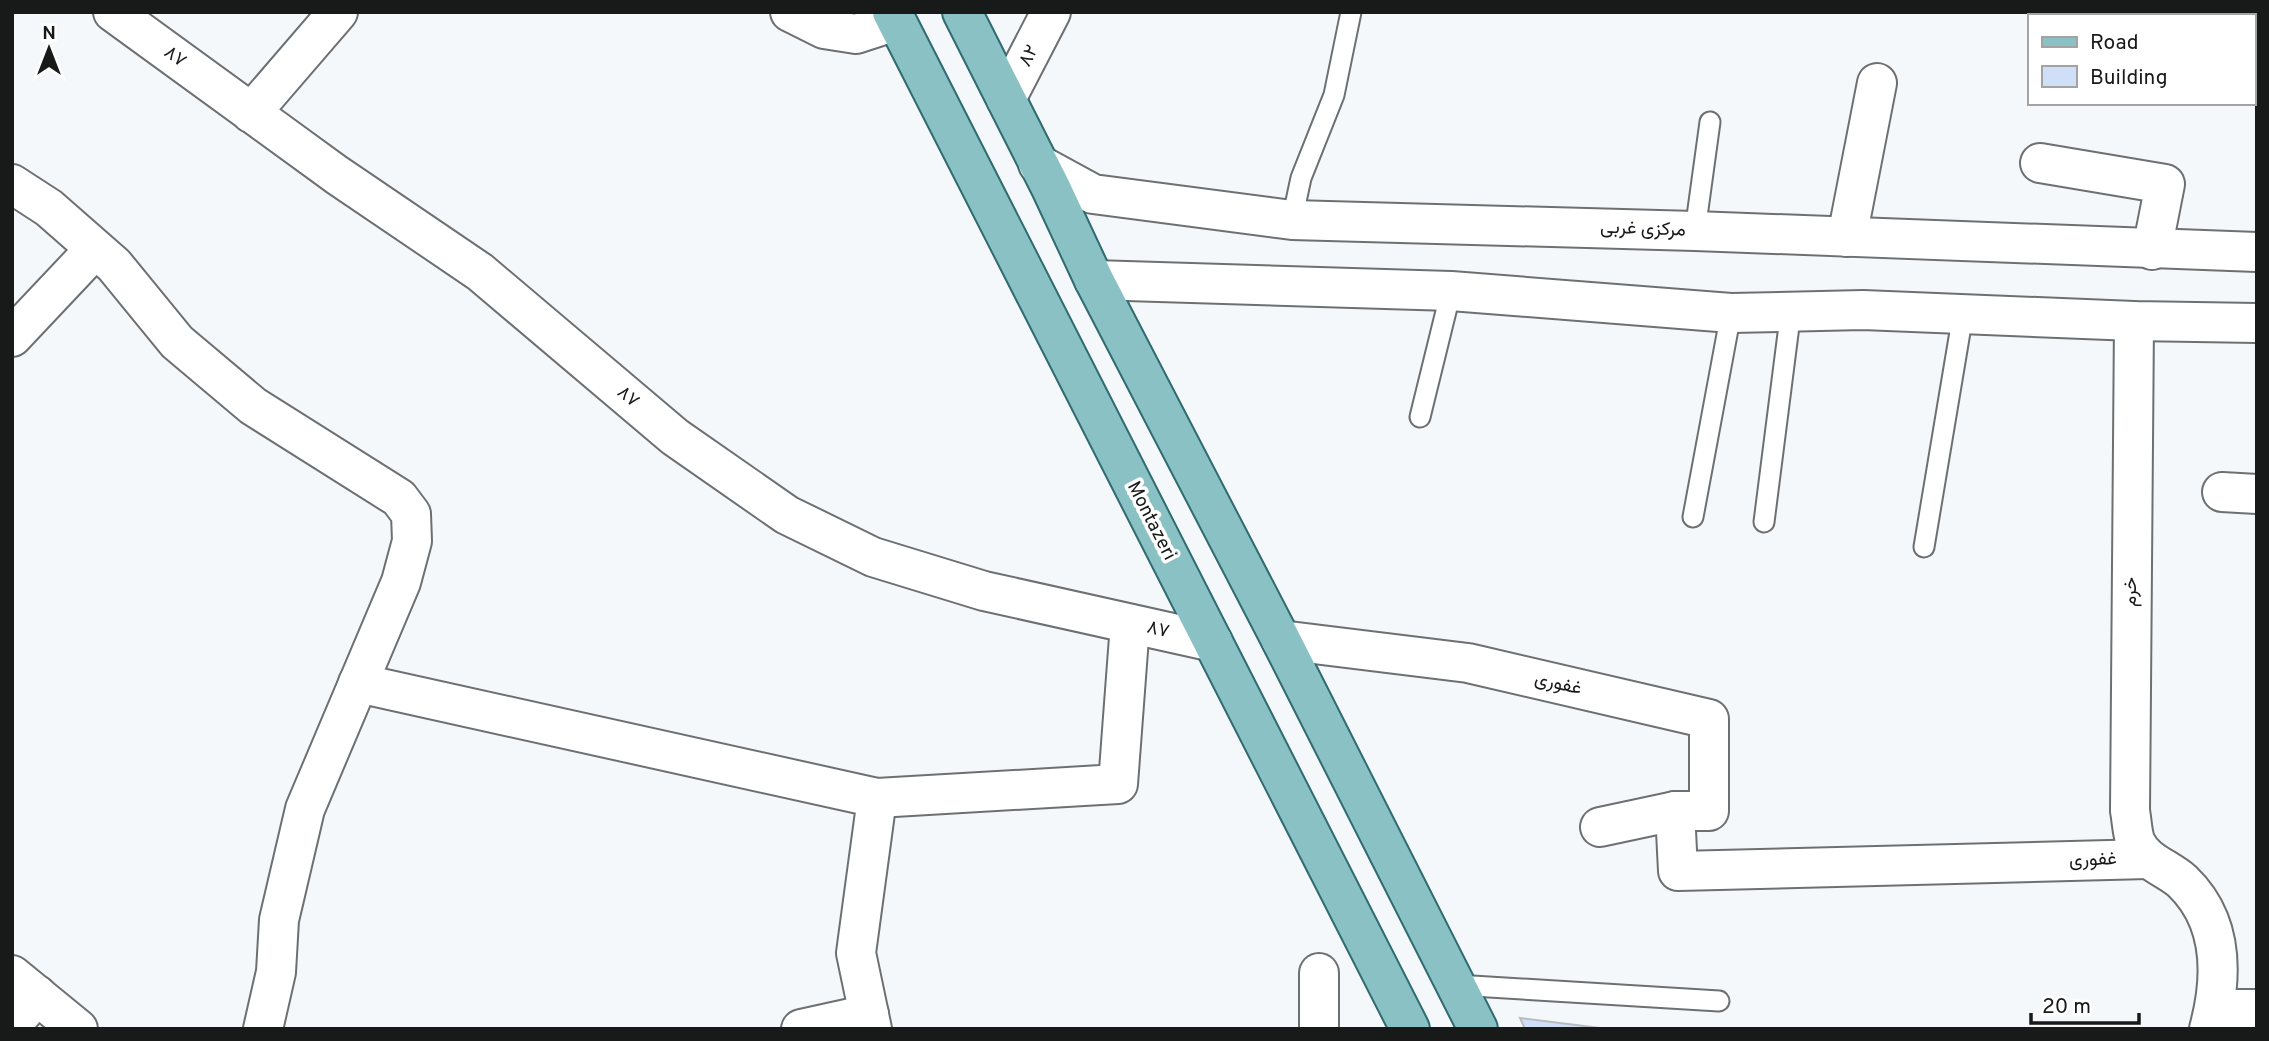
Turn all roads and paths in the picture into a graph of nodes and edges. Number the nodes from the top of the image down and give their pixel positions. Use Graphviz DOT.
graph roads {
  1 [pos="113,12"];
  2 [pos="338,12"];
  3 [pos="790,12"];
  4 [pos="962,12"];
  5 [pos="1051,12"];
  6 [pos="1351,12"];
  7 [pos="894,17"];
  8 [pos="1877,83"];
  9 [pos="1006,99"];
  10 [pos="251,113"];
  11 [pos="1710,122"];
  12 [pos="1038,163"];
  13 [pos="2040,163"];
  14 [pos="12,184"];
  15 [pos="1292,220"];
  16 [pos="1695,231"];
  17 [pos="1847,237"];
  18 [pos="95,249"];
  19 [pos="2152,250"];
  20 [pos="2257,252"];
  21 [pos="1094,280"];
  22 [pos="1451,290"];
  23 [pos="1791,310"];
  24 [pos="1731,313"];
  25 [pos="1963,314"];
  26 [pos="2134,321"];
  27 [pos="2257,323"];
  28 [pos="12,337"];
  29 [pos="1420,417"];
  30 [pos="1693,517"];
  31 [pos="1764,522"];
  32 [pos="1924,547"];
  33 [pos="1130,624"];
  34 [pos="1281,640"];
  35 [pos="1213,642"];
  36 [pos="358,683"];
  37 [pos="877,798"];
  38 [pos="1675,811"];
  39 [pos="1600,827"];
  40 [pos="2148,859"];
  41 [pos="1319,973"];
  42 [pos="25,985"];
  43 [pos="1456,985"];
  44 [pos="1719,1001"];
  45 [pos="2257,1009"];
  46 [pos="2211,1019"];
  47 [pos="871,1021"];
  48 [pos="12,1024"];
  49 [pos="78,1029"];
  50 [pos="263,1029"];
  51 [pos="801,1029"];
  52 [pos="1319,1029"];
  53 [pos="1410,1029"];
  54 [pos="1478,1029"];
  1 -- 10 [label="street, ۸۷"];
  2 -- 10 [label="street"];
  3 -- 7 [label="street"];
  4 -- 9 [label="main road"];
  5 -- 9 [label="street, ۸۲"];
  6 -- 15 [label="lane"];
  7 -- 35 [label="main road, Montazeri"];
  8 -- 17 [label="street"];
  9 -- 12 [label="main road"];
  10 -- 33 [label="street, ۸۷"];
  11 -- 16 [label="lane"];
  12 -- 15 [label="street, مرکزی غربی"];
  12 -- 21 [label="main road"];
  13 -- 19 [label="street"];
  14 -- 18 [label="street"];
  15 -- 16 [label="street, مرکزی غربی"];
  16 -- 17 [label="street, مرکزی غربی"];
  17 -- 19 [label="street, مرکزی غربی"];
  18 -- 28 [label="street"];
  18 -- 36 [label="street"];
  19 -- 20 [label="street, مرکزی غربی"];
  21 -- 22 [label="street"];
  21 -- 34 [label="main road"];
  22 -- 24 [label="street"];
  22 -- 29 [label="lane"];
  23 -- 24 [label="street"];
  23 -- 25 [label="street"];
  23 -- 31 [label="lane"];
  24 -- 30 [label="lane"];
  25 -- 26 [label="street"];
  25 -- 32 [label="lane"];
  26 -- 27 [label="street"];
  26 -- 40 [label="street, خرم"];
  33 -- 35 [label="street, ۸۷"];
  33 -- 37 [label="street"];
  34 -- 38 [label="street, غفوری"];
  34 -- 43 [label="main road"];
  35 -- 53 [label="main road, Montazeri"];
  36 -- 37 [label="street"];
  36 -- 50 [label="street"];
  37 -- 47 [label="street"];
  38 -- 39 [label="street, غفوری"];
  38 -- 40 [label="street, غفوری"];
  40 -- 46 [label="street"];
  41 -- 52 [label="street"];
  42 -- 48 [label="street"];
  42 -- 49 [label="street"];
  43 -- 44 [label="lane"];
  43 -- 54 [label="main road"];
  45 -- 46 [label="street"];
  47 -- 51 [label="street"];
}
